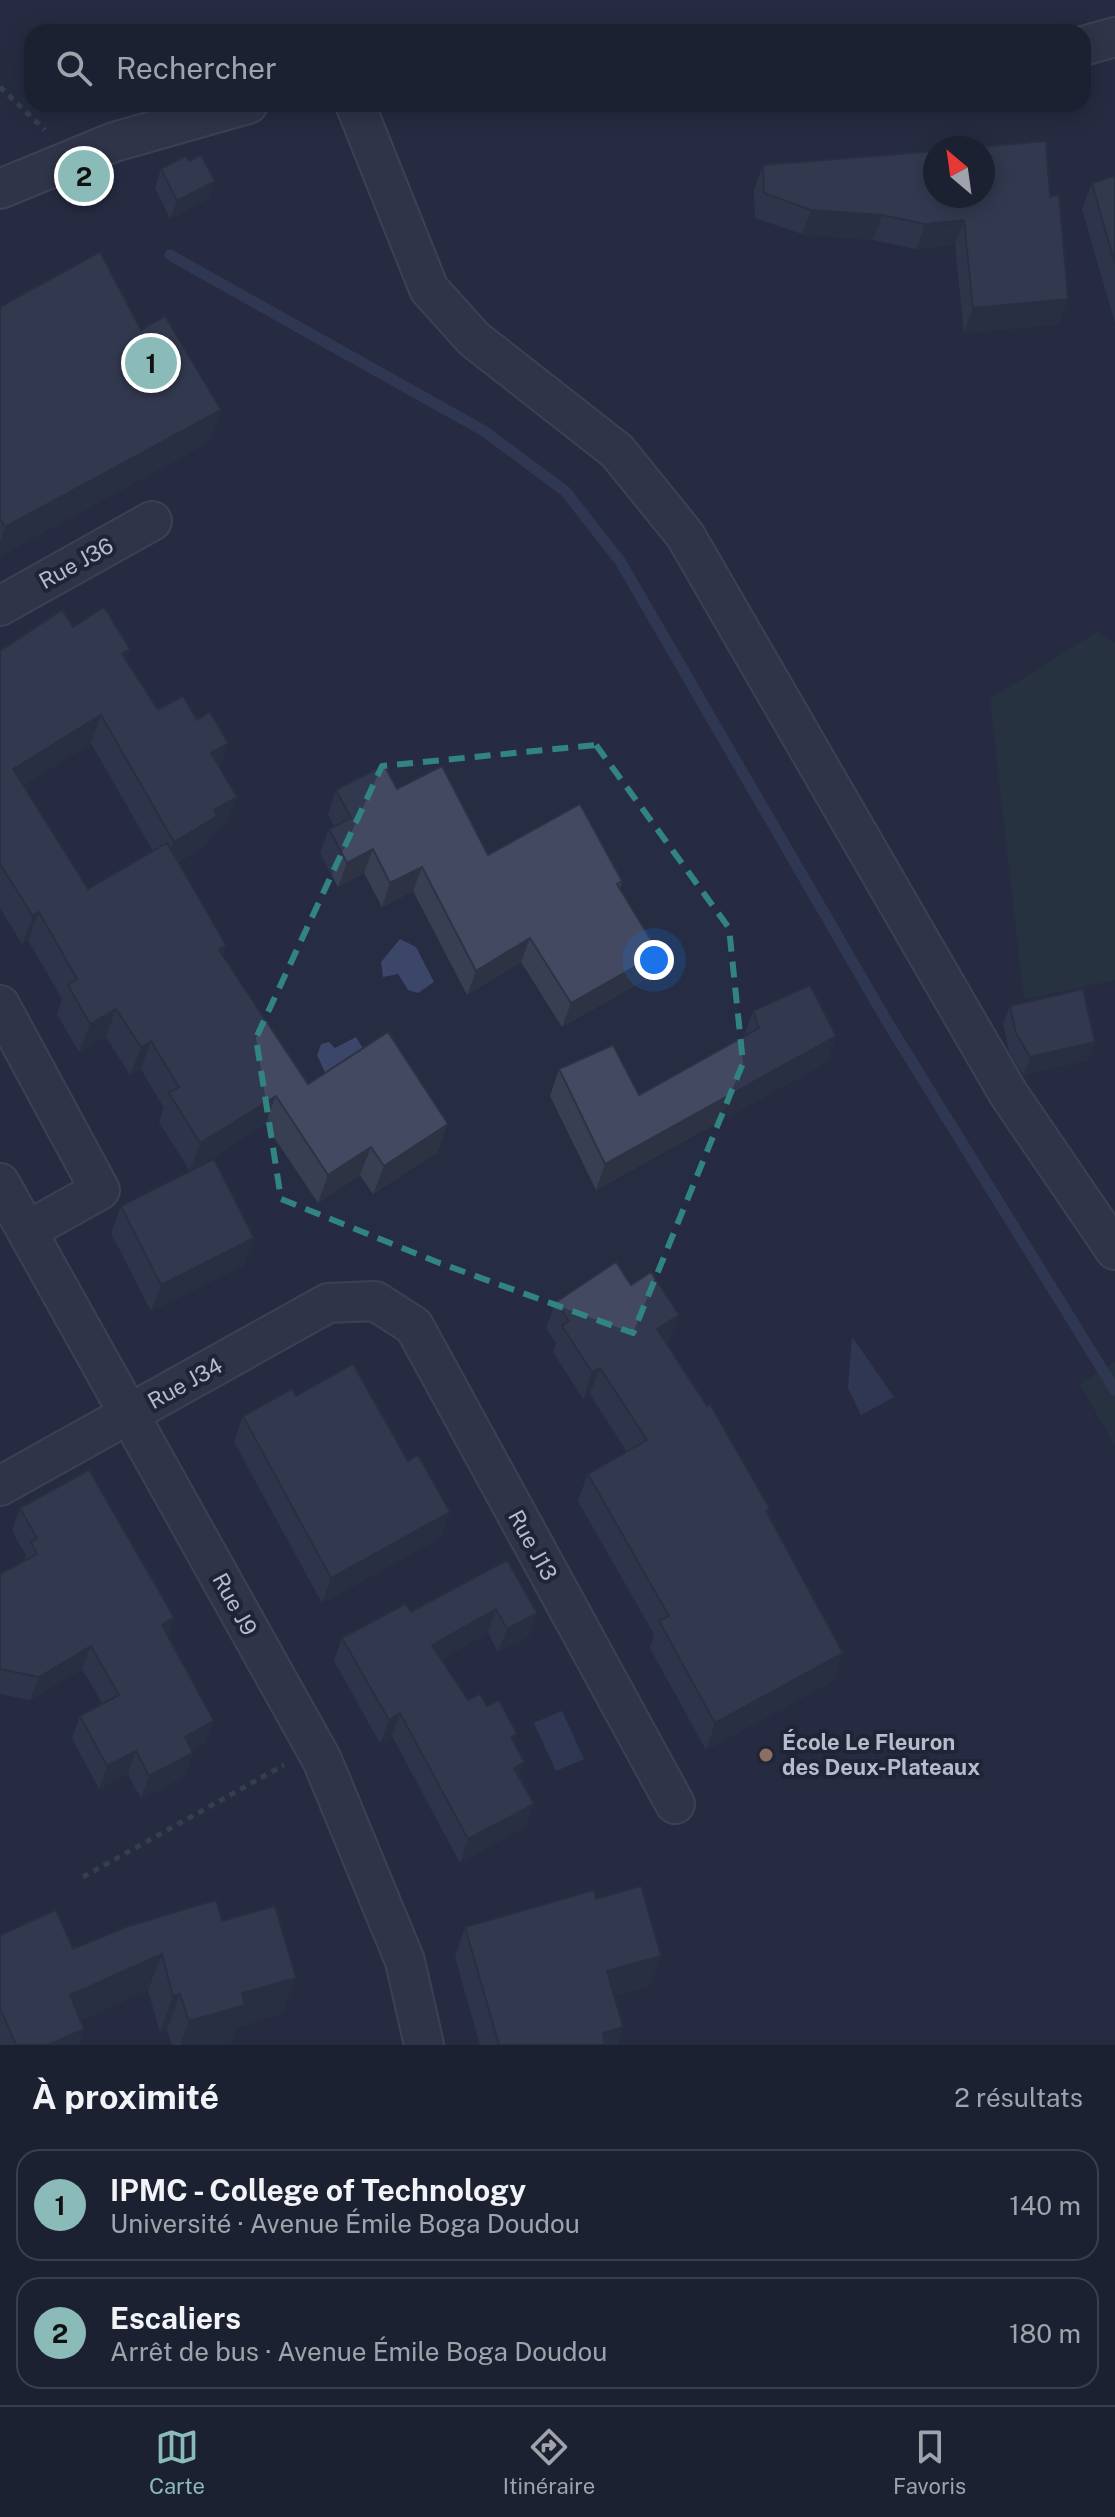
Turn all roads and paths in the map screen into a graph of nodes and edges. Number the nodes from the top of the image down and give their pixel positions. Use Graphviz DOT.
graph roads {
  1 [pos="1115,37"];
  2 [pos="1091,44"];
  3 [pos="0,87"];
  4 [pos="24,110"];
  5 [pos="26,112"];
  6 [pos="220,112"];
  7 [pos="358,112"];
  8 [pos="74,159"];
  9 [pos="0,189"];
  10 [pos="152,521"];
  11 [pos="0,606"];
  12 [pos="0,1005"];
  13 [pos="0,1183"];
  14 [pos="27,1231"];
  15 [pos="1115,1250"];
  16 [pos="375,1301"];
  17 [pos="129,1414"];
  18 [pos="0,1486"];
  19 [pos="315,1748"];
  20 [pos="675,1804"];
  21 [pos="83,1877"];
  22 [pos="424,2045"];
  1 -- 2 [label="street"];
  3 -- 4 [label="path"];
  5 -- 8 [label="path"];
  6 -- 8 [label="street"];
  7 -- 15 [label="street"];
  8 -- 9 [label="street"];
  10 -- 11 [label="street, Rue J36"];
  12 -- 14 [label="street"];
  13 -- 14 [label="street, Rue J9"];
  14 -- 17 [label="street, Rue J9"];
  16 -- 17 [label="street, Rue J34"];
  16 -- 20 [label="street, Rue J13"];
  17 -- 18 [label="street, Rue J34"];
  17 -- 19 [label="street, Rue J9"];
  19 -- 21 [label="path"];
  19 -- 22 [label="street, Rue J9"];
}
